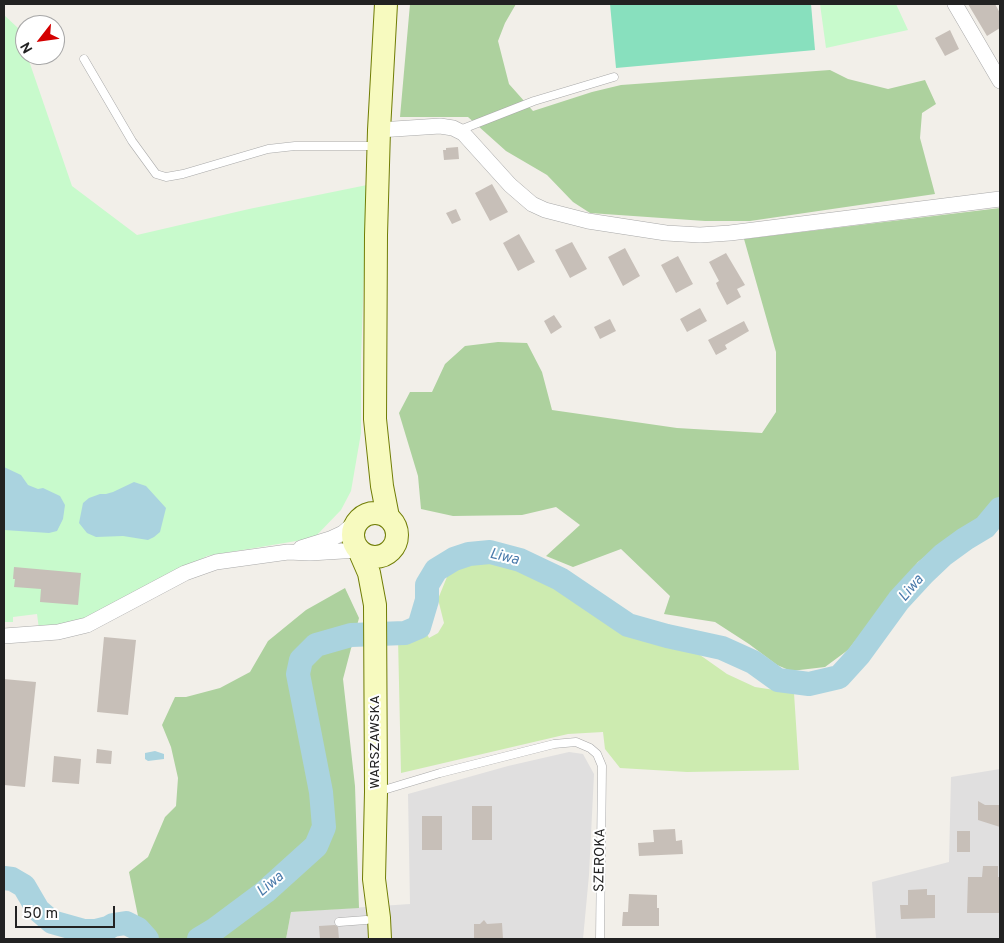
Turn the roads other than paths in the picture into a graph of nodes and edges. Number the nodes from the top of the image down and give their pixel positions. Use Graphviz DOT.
graph roads {
  1 [pos="386,4"];
  2 [pos="955,4"];
  3 [pos="84,59"];
  4 [pos="614,77"];
  5 [pos="1000,81"];
  6 [pos="463,133"];
  7 [pos="378,138"];
  8 [pos="1000,199"];
  9 [pos="375,419"];
  10 [pos="388,517"];
  11 [pos="357,521"];
  12 [pos="359,550"];
  13 [pos="288,552"];
  14 [pos="387,553"];
  15 [pos="375,606"];
  16 [pos="4,636"];
  17 [pos="376,792"];
  18 [pos="374,879"];
  19 [pos="339,922"];
  20 [pos="366,929"];
  21 [pos="380,939"];
  22 [pos="600,939"];
  1 -- 7 [label="main road"];
  2 -- 5 [label="street"];
  3 -- 7 [label="lane"];
  4 -- 6 [label="lane"];
  6 -- 7 [label="street"];
  6 -- 8 [label="street"];
  7 -- 9 [label="main road"];
  9 -- 10 [label="main road"];
  9 -- 11 [label="main road"];
  10 -- 11 [label="main road"];
  10 -- 14 [label="main road"];
  11 -- 12 [label="main road"];
  11 -- 13 [label="street"];
  12 -- 13 [label="street"];
  12 -- 14 [label="main road"];
  12 -- 15 [label="main road"];
  13 -- 16 [label="street"];
  14 -- 15 [label="main road"];
  15 -- 17 [label="main road, WARSZAWSKA"];
  17 -- 18 [label="main road, WARSZAWSKA"];
  17 -- 22 [label="lane, SZEROKA"];
  18 -- 20 [label="main road, WARSZAWSKA"];
  18 -- 21 [label="main road, WARSZAWSKA"];
  19 -- 20 [label="lane"];
}
